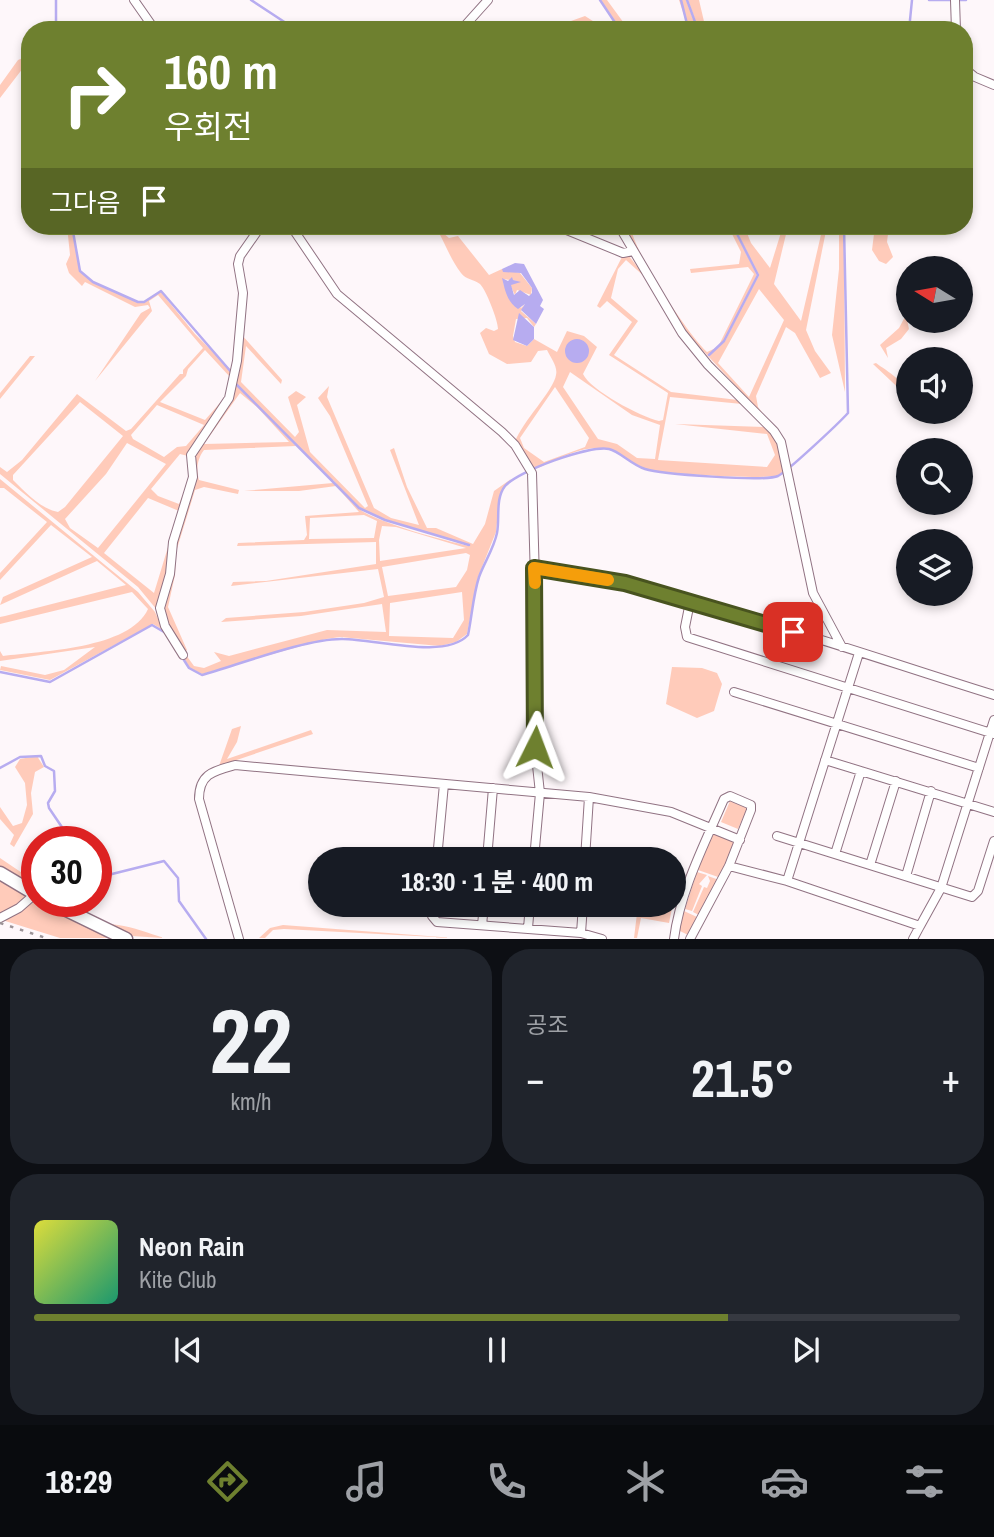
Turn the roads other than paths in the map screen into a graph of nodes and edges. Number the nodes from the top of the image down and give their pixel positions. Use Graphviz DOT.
graph roads {
  1 [pos="134,0"];
  2 [pos="488,0"];
  3 [pos="955,0"];
  4 [pos="149,21"];
  5 [pos="469,21"];
  6 [pos="956,21"];
  7 [pos="973,75"];
  8 [pos="994,85"];
  9 [pos="255,235"];
  10 [pos="297,235"];
  11 [pos="578,235"];
  12 [pos="624,235"];
  13 [pos="633,251"];
  14 [pos="534,568"];
  15 [pos="690,601"];
  16 [pos="842,647"];
  17 [pos="859,653"];
  18 [pos="183,655"];
  19 [pos="848,688"];
  20 [pos="734,692"];
  21 [pos="994,695"];
  22 [pos="994,720"];
  23 [pos="836,724"];
  24 [pos="992,734"];
  25 [pos="825,760"];
  26 [pos="979,768"];
  27 [pos="861,771"];
  28 [pos="896,781"];
  29 [pos="444,783"];
  30 [pos="493,788"];
  31 [pos="932,792"];
  32 [pos="540,793"];
  33 [pos="589,796"];
  34 [pos="968,803"];
  35 [pos="994,812"];
  36 [pos="711,828"];
  37 [pos="777,836"];
  38 [pos="740,840"];
  39 [pos="994,841"];
  40 [pos="799,843"];
  41 [pos="438,847"];
  42 [pos="488,847"];
  43 [pos="535,847"];
  44 [pos="586,847"];
  45 [pos="835,854"];
  46 [pos="870,865"];
  47 [pos="729,866"];
  48 [pos="0,873"];
  49 [pos="906,876"];
  50 [pos="983,878"];
  51 [pos="787,881"];
  52 [pos="994,882"];
  53 [pos="21,886"];
  54 [pos="941,888"];
  55 [pos="21,906"];
  56 [pos="81,917"];
  57 [pos="433,917"];
  58 [pos="483,917"];
  59 [pos="529,917"];
  60 [pos="582,917"];
  61 [pos="0,918"];
  62 [pos="482,925"];
  63 [pos="920,926"];
  64 [pos="528,928"];
  65 [pos="581,933"];
  66 [pos="126,939"];
  67 [pos="240,939"];
  68 [pos="602,939"];
  69 [pos="674,939"];
  70 [pos="690,939"];
  71 [pos="913,939"];
  1 -- 4 [label="street"];
  2 -- 5 [label="street"];
  3 -- 6 [label="street"];
  7 -- 8 [label="street"];
  9 -- 18 [label="street"];
  10 -- 14 [label="street"];
  11 -- 13 [label="street"];
  12 -- 13 [label="street"];
  13 -- 16 [label="street"];
  14 -- 15 [label="street"];
  14 -- 32 [label="street"];
  15 -- 16 [label="street"];
  15 -- 19 [label="street"];
  16 -- 17 [label="street"];
  17 -- 19 [label="street"];
  17 -- 21 [label="street"];
  19 -- 23 [label="street"];
  19 -- 24 [label="street"];
  20 -- 23 [label="street"];
  22 -- 24 [label="street"];
  23 -- 25 [label="street"];
  23 -- 26 [label="street"];
  24 -- 26 [label="street"];
  25 -- 27 [label="street"];
  25 -- 40 [label="street"];
  26 -- 34 [label="street"];
  27 -- 28 [label="street"];
  27 -- 45 [label="street"];
  28 -- 31 [label="street"];
  28 -- 46 [label="street"];
  29 -- 30 [label="street"];
  29 -- 41 [label="street"];
  29 -- 67 [label="street"];
  30 -- 32 [label="street"];
  30 -- 42 [label="street"];
  31 -- 34 [label="street"];
  31 -- 49 [label="street"];
  32 -- 33 [label="street"];
  32 -- 43 [label="street"];
  33 -- 36 [label="street"];
  33 -- 44 [label="street"];
  34 -- 35 [label="street"];
  34 -- 54 [label="street"];
  36 -- 38 [label="street"];
  36 -- 38 [label="street"];
  36 -- 69 [label="street"];
  37 -- 40 [label="street"];
  38 -- 47 [label="street"];
  39 -- 50 [label="street"];
  40 -- 45 [label="street"];
  40 -- 51 [label="street"];
  45 -- 46 [label="street"];
  46 -- 49 [label="street"];
  47 -- 51 [label="street"];
  47 -- 70 [label="street"];
  48 -- 53 [label="main road"];
  49 -- 54 [label="street"];
  50 -- 52 [label="street"];
  50 -- 54 [label="street"];
  51 -- 63 [label="street"];
  54 -- 63 [label="street"];
  55 -- 61 [label="street"];
  56 -- 66 [label="main road"];
  57 -- 62 [label="street"];
  58 -- 62 [label="street"];
  59 -- 64 [label="street"];
  60 -- 65 [label="street"];
  62 -- 64 [label="street"];
  63 -- 71 [label="street"];
  64 -- 65 [label="street"];
  65 -- 68 [label="street"];
}
